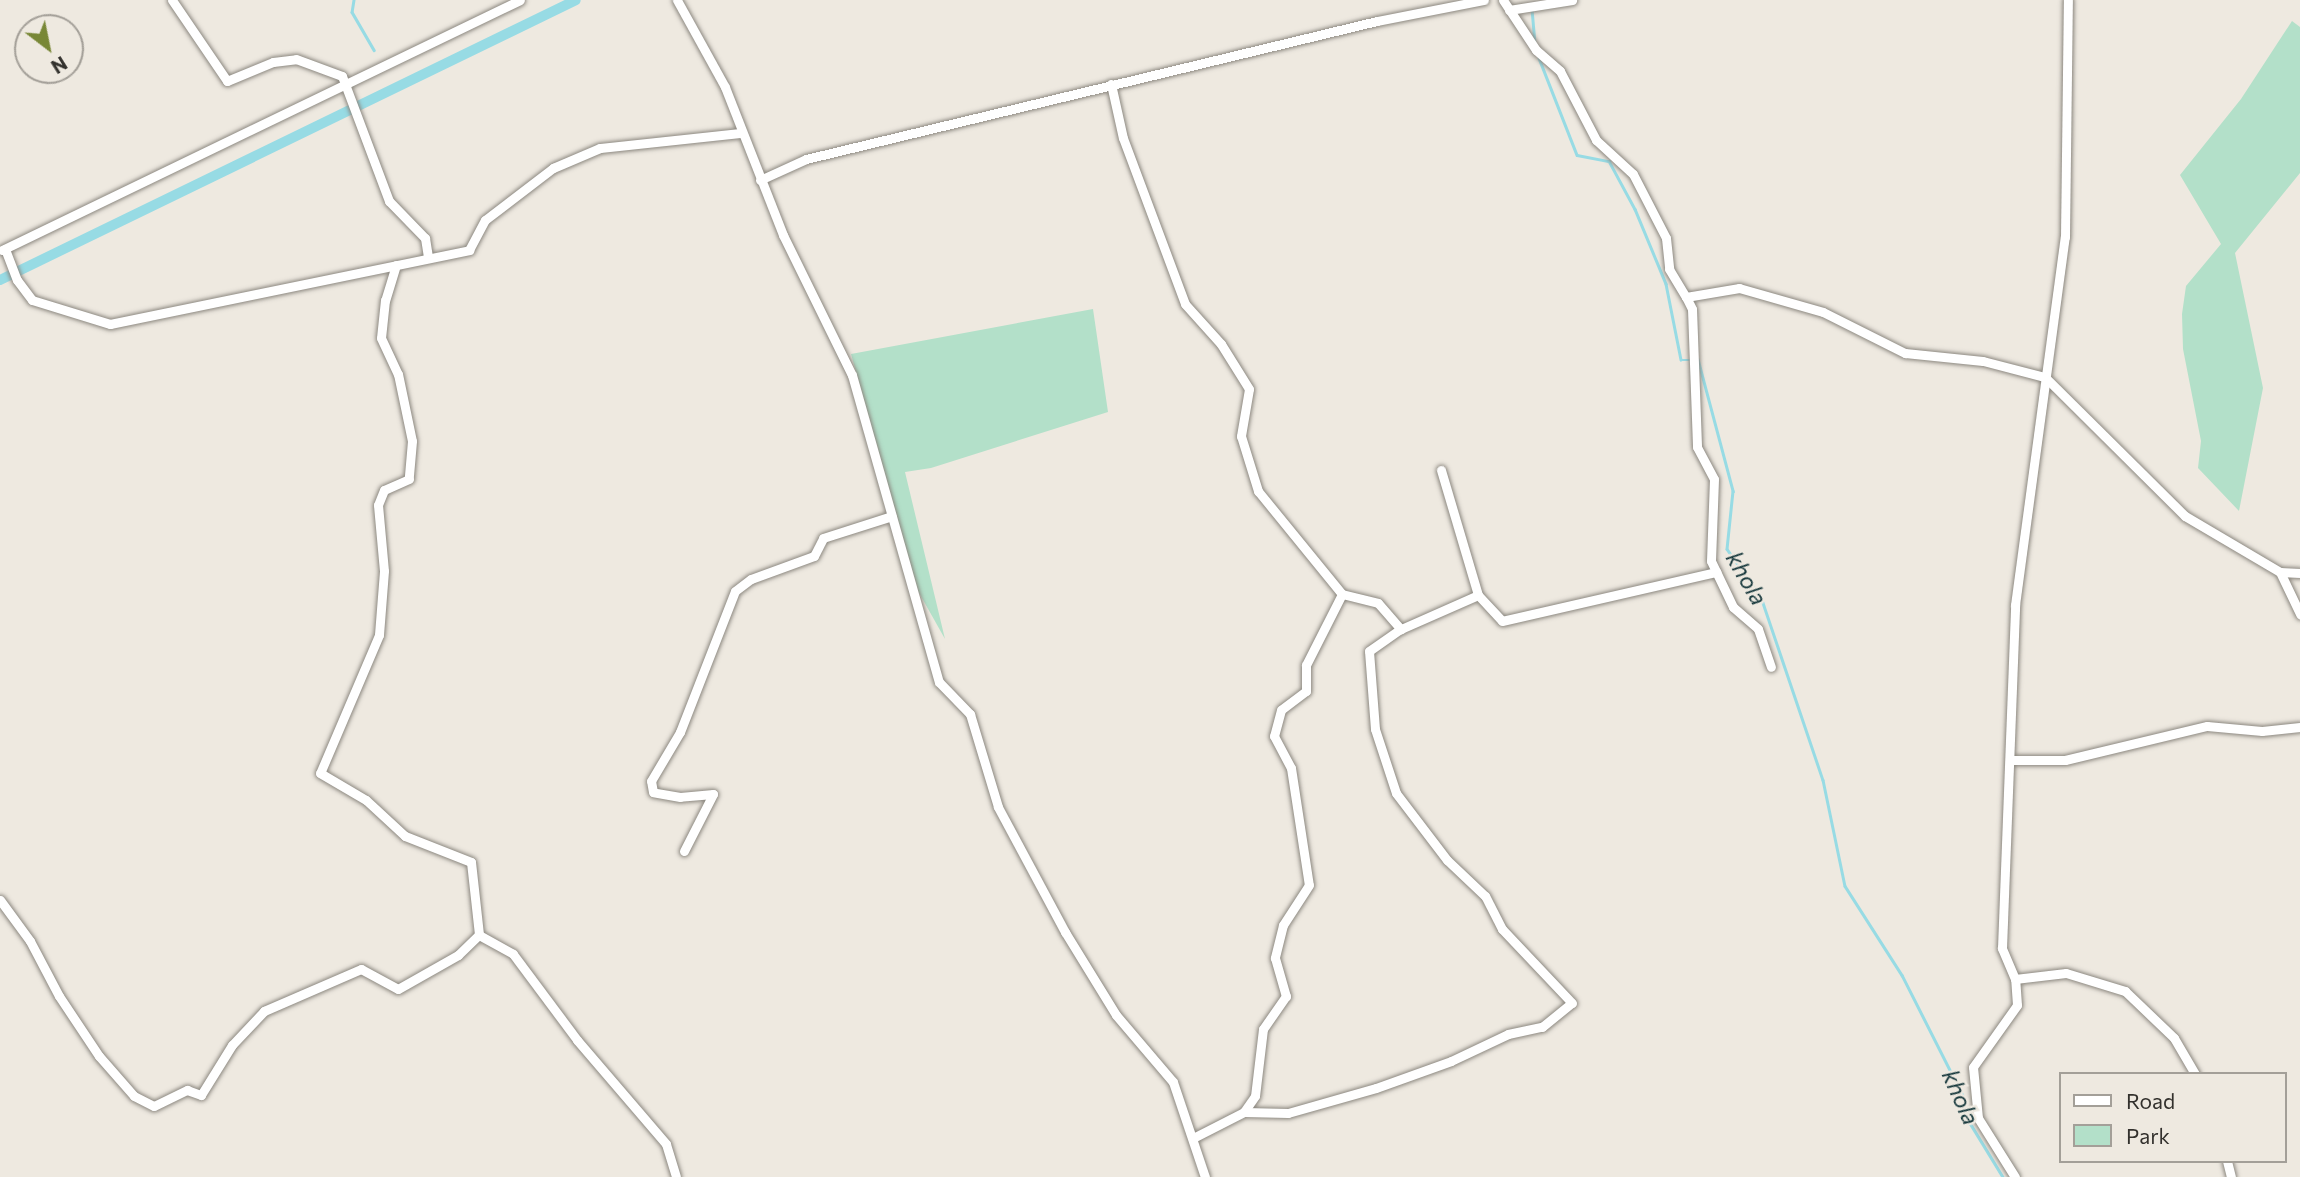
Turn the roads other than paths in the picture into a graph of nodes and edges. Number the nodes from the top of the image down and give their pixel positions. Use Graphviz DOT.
graph roads {
  1 [pos="172,0"];
  2 [pos="520,0"];
  3 [pos="677,0"];
  4 [pos="1484,0"];
  5 [pos="1503,0"];
  6 [pos="1572,0"];
  7 [pos="2068,0"];
  8 [pos="1509,10"];
  9 [pos="1111,83"];
  10 [pos="343,86"];
  11 [pos="740,133"];
  12 [pos="760,180"];
  13 [pos="4,253"];
  14 [pos="428,257"];
  15 [pos="396,265"];
  16 [pos="1686,296"];
  17 [pos="2045,377"];
  18 [pos="1441,470"];
  19 [pos="892,516"];
  20 [pos="1716,572"];
  21 [pos="2280,572"];
  22 [pos="2300,573"];
  23 [pos="1342,594"];
  24 [pos="1478,596"];
  25 [pos="2300,614"];
  26 [pos="1401,629"];
  27 [pos="1771,667"];
  28 [pos="2300,727"];
  29 [pos="2010,760"];
  30 [pos="684,851"];
  31 [pos="0,900"];
  32 [pos="480,935"];
  33 [pos="2015,979"];
  34 [pos="2194,1072"];
  35 [pos="1244,1112"];
  36 [pos="1195,1137"];
  37 [pos="676,1177"];
  38 [pos="1205,1177"];
  39 [pos="2015,1177"];
  1 -- 10 [label="street"];
  2 -- 10 [label="street"];
  3 -- 11 [label="street"];
  4 -- 9 [label="street"];
  5 -- 8 [label="street"];
  6 -- 8 [label="street"];
  7 -- 17 [label="street"];
  8 -- 16 [label="street"];
  9 -- 12 [label="street"];
  9 -- 23 [label="street"];
  10 -- 13 [label="street"];
  10 -- 14 [label="street"];
  11 -- 12 [label="street"];
  11 -- 14 [label="street"];
  12 -- 19 [label="street"];
  13 -- 15 [label="street"];
  14 -- 15 [label="street"];
  15 -- 32 [label="street"];
  16 -- 17 [label="street"];
  16 -- 20 [label="street"];
  17 -- 21 [label="street"];
  17 -- 29 [label="street"];
  18 -- 24 [label="street"];
  19 -- 30 [label="street"];
  19 -- 36 [label="street"];
  20 -- 24 [label="street"];
  20 -- 27 [label="street"];
  21 -- 22 [label="street"];
  21 -- 25 [label="street"];
  23 -- 26 [label="street"];
  23 -- 35 [label="street"];
  24 -- 26 [label="street"];
  26 -- 35 [label="street"];
  28 -- 29 [label="street"];
  29 -- 33 [label="street"];
  31 -- 32 [label="street"];
  32 -- 37 [label="street"];
  33 -- 34 [label="street"];
  33 -- 39 [label="street"];
  35 -- 36 [label="street"];
  36 -- 38 [label="street"];
}
